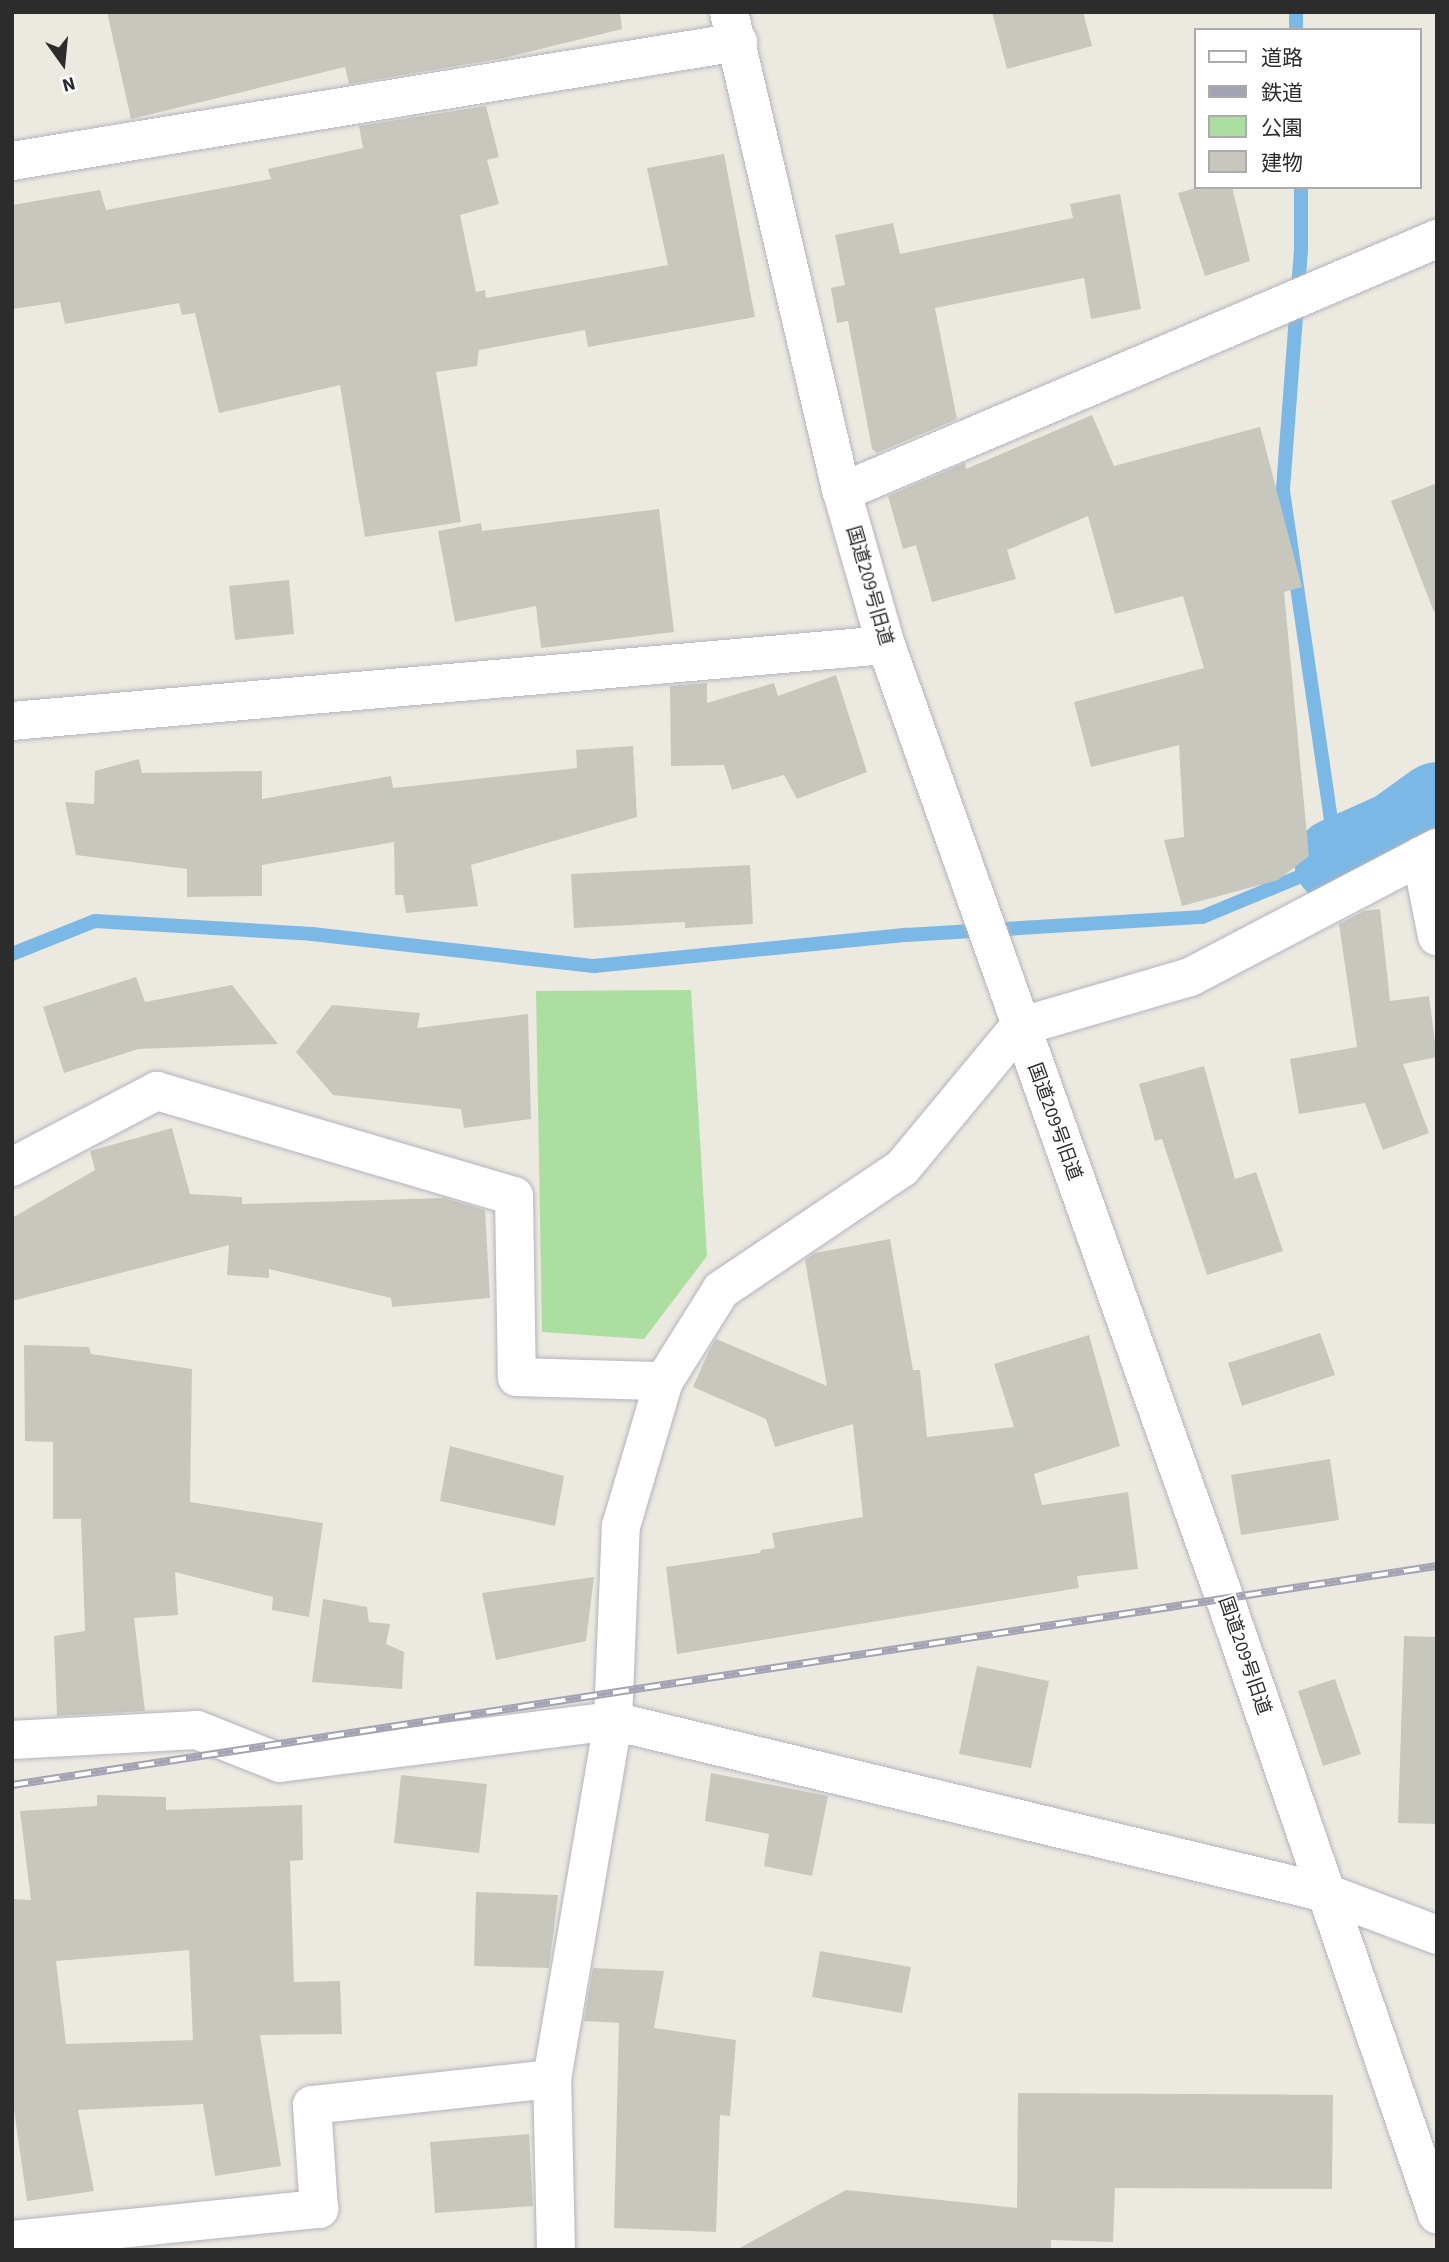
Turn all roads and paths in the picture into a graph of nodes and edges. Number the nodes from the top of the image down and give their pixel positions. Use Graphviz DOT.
graph roads {
  1 [pos="733,27"];
  2 [pos="12,161"];
  3 [pos="1437,239"];
  4 [pos="842,492"];
  5 [pos="886,645"];
  6 [pos="12,721"];
  7 [pos="1429,852"];
  8 [pos="1437,936"];
  9 [pos="1020,1027"];
  10 [pos="12,1167"];
  11 [pos="664,1381"];
  12 [pos="613,1721"];
  13 [pos="12,1740"];
  14 [pos="1326,1893"];
  15 [pos="1437,1936"];
  16 [pos="552,2079"];
  17 [pos="1437,2214"];
  18 [pos="239,2234"];
  19 [pos="12,2240"];
  20 [pos="556,2250"];
  1 -- 2 [label="street"];
  1 -- 4 [label="street, 国道209号旧道"];
  3 -- 4 [label="street"];
  4 -- 5 [label="street, 国道209号旧道"];
  5 -- 6 [label="street"];
  5 -- 9 [label="street, 国道209号旧道"];
  7 -- 8 [label="street"];
  7 -- 9 [label="street"];
  9 -- 11 [label="street"];
  9 -- 14 [label="street, 国道209号旧道"];
  10 -- 11 [label="street"];
  11 -- 12 [label="street"];
  12 -- 13 [label="street"];
  12 -- 14 [label="street"];
  12 -- 16 [label="street"];
  14 -- 15 [label="street"];
  14 -- 17 [label="street, 国道209号旧道"];
  16 -- 18 [label="street"];
  16 -- 20 [label="street"];
  18 -- 19 [label="street"];
}
